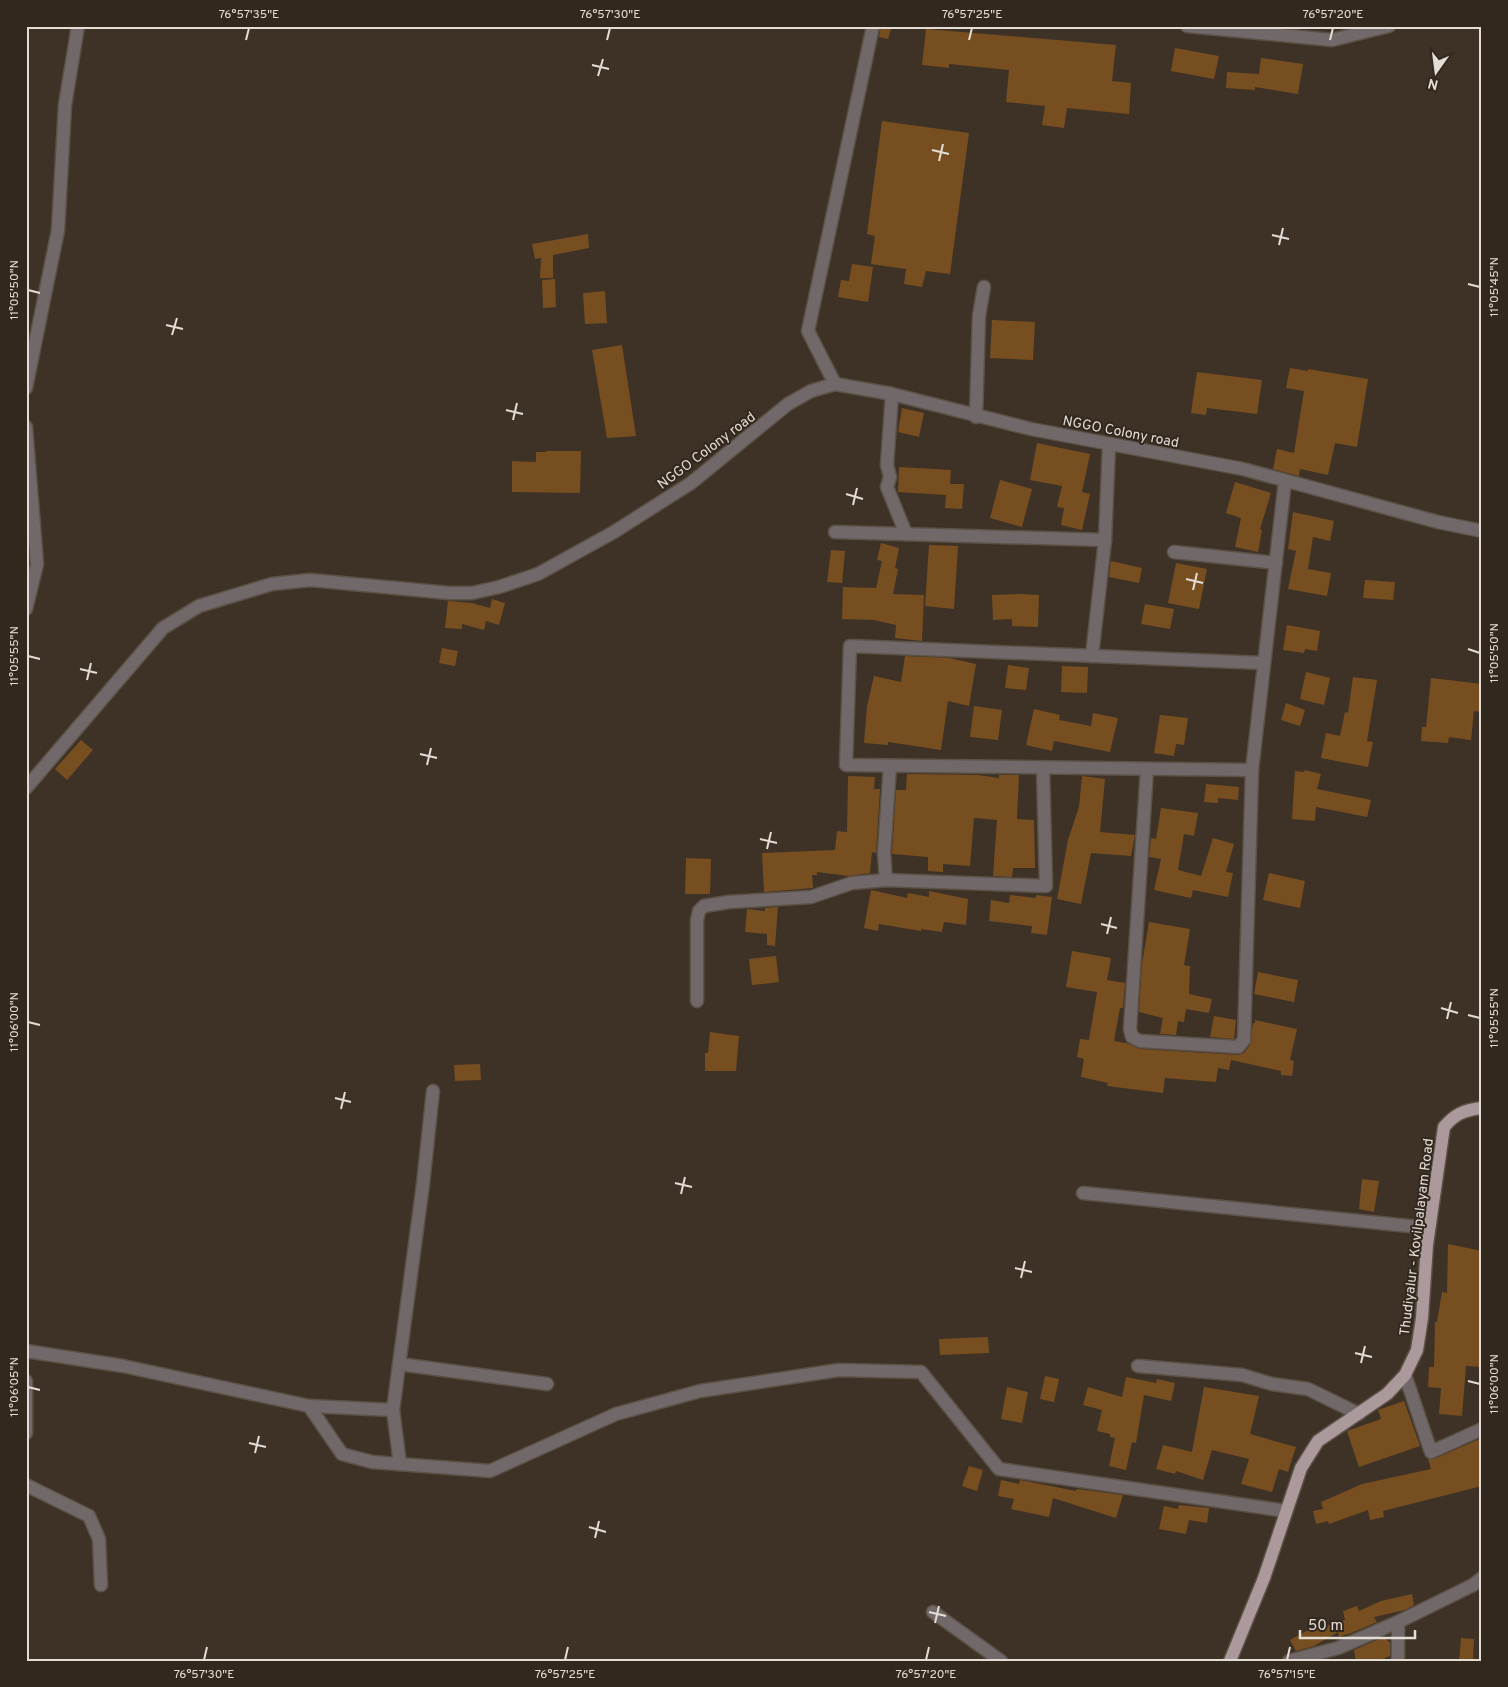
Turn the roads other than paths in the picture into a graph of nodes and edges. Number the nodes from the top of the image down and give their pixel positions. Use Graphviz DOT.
graph roads {
  1 [pos="78,26"];
  2 [pos="873,26"];
  3 [pos="1193,26"];
  4 [pos="1389,26"];
  5 [pos="984,287"];
  6 [pos="835,384"];
  7 [pos="26,388"];
  8 [pos="892,394"];
  9 [pos="976,417"];
  10 [pos="26,427"];
  11 [pos="1109,445"];
  12 [pos="1285,482"];
  13 [pos="1482,531"];
  14 [pos="835,532"];
  15 [pos="906,534"];
  16 [pos="1105,540"];
  17 [pos="1174,552"];
  18 [pos="1276,563"];
  19 [pos="26,609"];
  20 [pos="1092,656"];
  21 [pos="1264,663"];
  22 [pos="890,766"];
  23 [pos="1043,768"];
  24 [pos="1147,769"];
  25 [pos="1252,770"];
  26 [pos="26,788"];
  27 [pos="886,880"];
  28 [pos="697,1001"];
  29 [pos="433,1091"];
  30 [pos="1482,1108"];
  31 [pos="1083,1193"];
  32 [pos="1429,1228"];
  33 [pos="26,1351"];
  34 [pos="399,1364"];
  35 [pos="1138,1366"];
  36 [pos="1405,1375"];
  37 [pos="26,1381"];
  38 [pos="547,1384"];
  39 [pos="26,1387"];
  40 [pos="309,1406"];
  41 [pos="393,1410"];
  42 [pos="1359,1414"];
  43 [pos="1482,1429"];
  44 [pos="26,1433"];
  45 [pos="400,1464"];
  46 [pos="26,1485"];
  47 [pos="1286,1511"];
  48 [pos="1482,1578"];
  49 [pos="101,1584"];
  50 [pos="933,1612"];
  51 [pos="1398,1622"];
  52 [pos="1001,1661"];
  53 [pos="1230,1661"];
  54 [pos="1289,1661"];
  55 [pos="1398,1661"];
  1 -- 7 [label="street"];
  2 -- 6 [label="street"];
  3 -- 4 [label="street"];
  5 -- 9 [label="street"];
  6 -- 8 [label="street, NGGO Colony road"];
  6 -- 26 [label="street, NGGO Colony road"];
  8 -- 9 [label="street, NGGO Colony road"];
  8 -- 15 [label="street"];
  9 -- 11 [label="street, NGGO Colony road"];
  10 -- 19 [label="street"];
  11 -- 12 [label="street, NGGO Colony road"];
  11 -- 16 [label="street"];
  12 -- 13 [label="street, NGGO Colony road"];
  12 -- 18 [label="street"];
  14 -- 15 [label="street"];
  15 -- 16 [label="street"];
  16 -- 20 [label="street"];
  17 -- 18 [label="street"];
  18 -- 21 [label="street"];
  20 -- 21 [label="street"];
  20 -- 22 [label="street"];
  21 -- 25 [label="street"];
  22 -- 23 [label="street"];
  22 -- 27 [label="street"];
  23 -- 24 [label="street"];
  23 -- 27 [label="street"];
  24 -- 25 [label="street"];
  24 -- 25 [label="street"];
  27 -- 28 [label="street"];
  29 -- 34 [label="street"];
  30 -- 32 [label="main road, Thudiyalur - Kovilpalayam Road"];
  31 -- 32 [label="street"];
  32 -- 36 [label="main road, Thudiyalur - Kovilpalayam Road"];
  33 -- 40 [label="street"];
  34 -- 38 [label="street"];
  34 -- 41 [label="street"];
  35 -- 42 [label="street"];
  36 -- 42 [label="main road, Thudiyalur - Kovilpalayam Road"];
  36 -- 43 [label="street"];
  37 -- 39 [label="street"];
  39 -- 44 [label="street"];
  40 -- 41 [label="street"];
  40 -- 45 [label="street"];
  41 -- 45 [label="street"];
  42 -- 47 [label="main road, Thudiyalur - Kovilpalayam Road"];
  45 -- 47 [label="street"];
  46 -- 49 [label="street"];
  47 -- 53 [label="main road, Thudiyalur - Kovilpalayam Road"];
  48 -- 51 [label="street"];
  50 -- 52 [label="street"];
  51 -- 54 [label="street"];
  51 -- 55 [label="street"];
}
